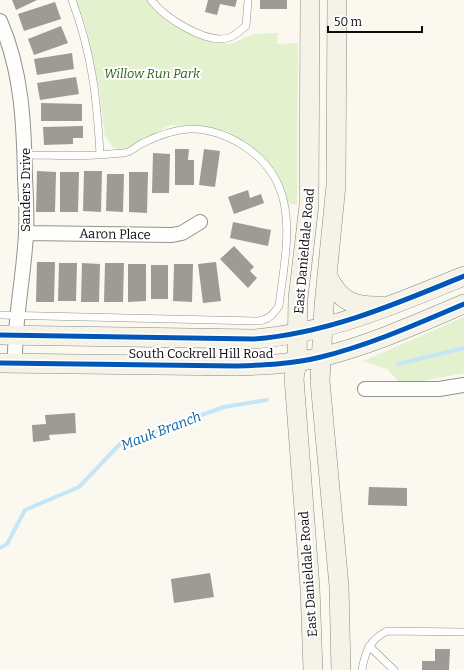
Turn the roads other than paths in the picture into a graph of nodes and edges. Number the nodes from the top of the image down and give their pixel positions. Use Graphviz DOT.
graph roads {
  1 [pos="72,0"];
  2 [pos="151,0"];
  3 [pos="248,0"];
  4 [pos="310,0"];
  5 [pos="337,0"];
  6 [pos="0,20"];
  7 [pos="25,155"];
  8 [pos="100,155"];
  9 [pos="200,222"];
  10 [pos="26,233"];
  11 [pos="464,276"];
  12 [pos="328,277"];
  13 [pos="464,304"];
  14 [pos="390,306"];
  15 [pos="0,316"];
  16 [pos="16,316"];
  17 [pos="324,326"];
  18 [pos="298,333"];
  19 [pos="7,335"];
  20 [pos="322,357"];
  21 [pos="297,362"];
  22 [pos="7,363"];
  23 [pos="464,384"];
  24 [pos="365,389"];
  25 [pos="464,632"];
  26 [pos="369,646"];
  27 [pos="313,670"];
  28 [pos="341,670"];
  29 [pos="362,670"];
  30 [pos="394,670"];
  1 -- 8 [label="lane"];
  2 -- 3 [label="lane"];
  4 -- 18 [label="main road, East Danieldale Road"];
  5 -- 12 [label="main road, East Danieldale Road"];
  6 -- 7 [label="street, Sanders Drive"];
  7 -- 8 [label="lane"];
  7 -- 10 [label="street, Sanders Drive"];
  8 -- 16 [label="lane"];
  9 -- 10 [label="street, Aaron Place"];
  10 -- 16 [label="street, Sanders Drive"];
  11 -- 14 [label="main road, South Cockrell Hill Road"];
  12 -- 14 [label="main road"];
  12 -- 17 [label="main road, East Danieldale Road"];
  13 -- 20 [label="main road, South Cockrell Hill Road"];
  14 -- 17 [label="main road, South Cockrell Hill Road"];
  15 -- 16 [label="lane"];
  16 -- 19 [label="street, Sanders Drive"];
  17 -- 18 [label="main road, South Cockrell Hill Road"];
  17 -- 20 [label="main road, East Danieldale Road"];
  18 -- 19 [label="main road, South Cockrell Hill Road"];
  18 -- 21 [label="main road, East Danieldale Road"];
  19 -- 22 [label="street, Sanders Drive"];
  20 -- 21 [label="main road, South Cockrell Hill Road"];
  20 -- 28 [label="main road, East Danieldale Road"];
  21 -- 22 [label="main road, South Cockrell Hill Road"];
  21 -- 27 [label="main road, East Danieldale Road"];
  23 -- 24 [label="street"];
  25 -- 26 [label="lane"];
  26 -- 29 [label="lane"];
  26 -- 30 [label="lane"];
}
